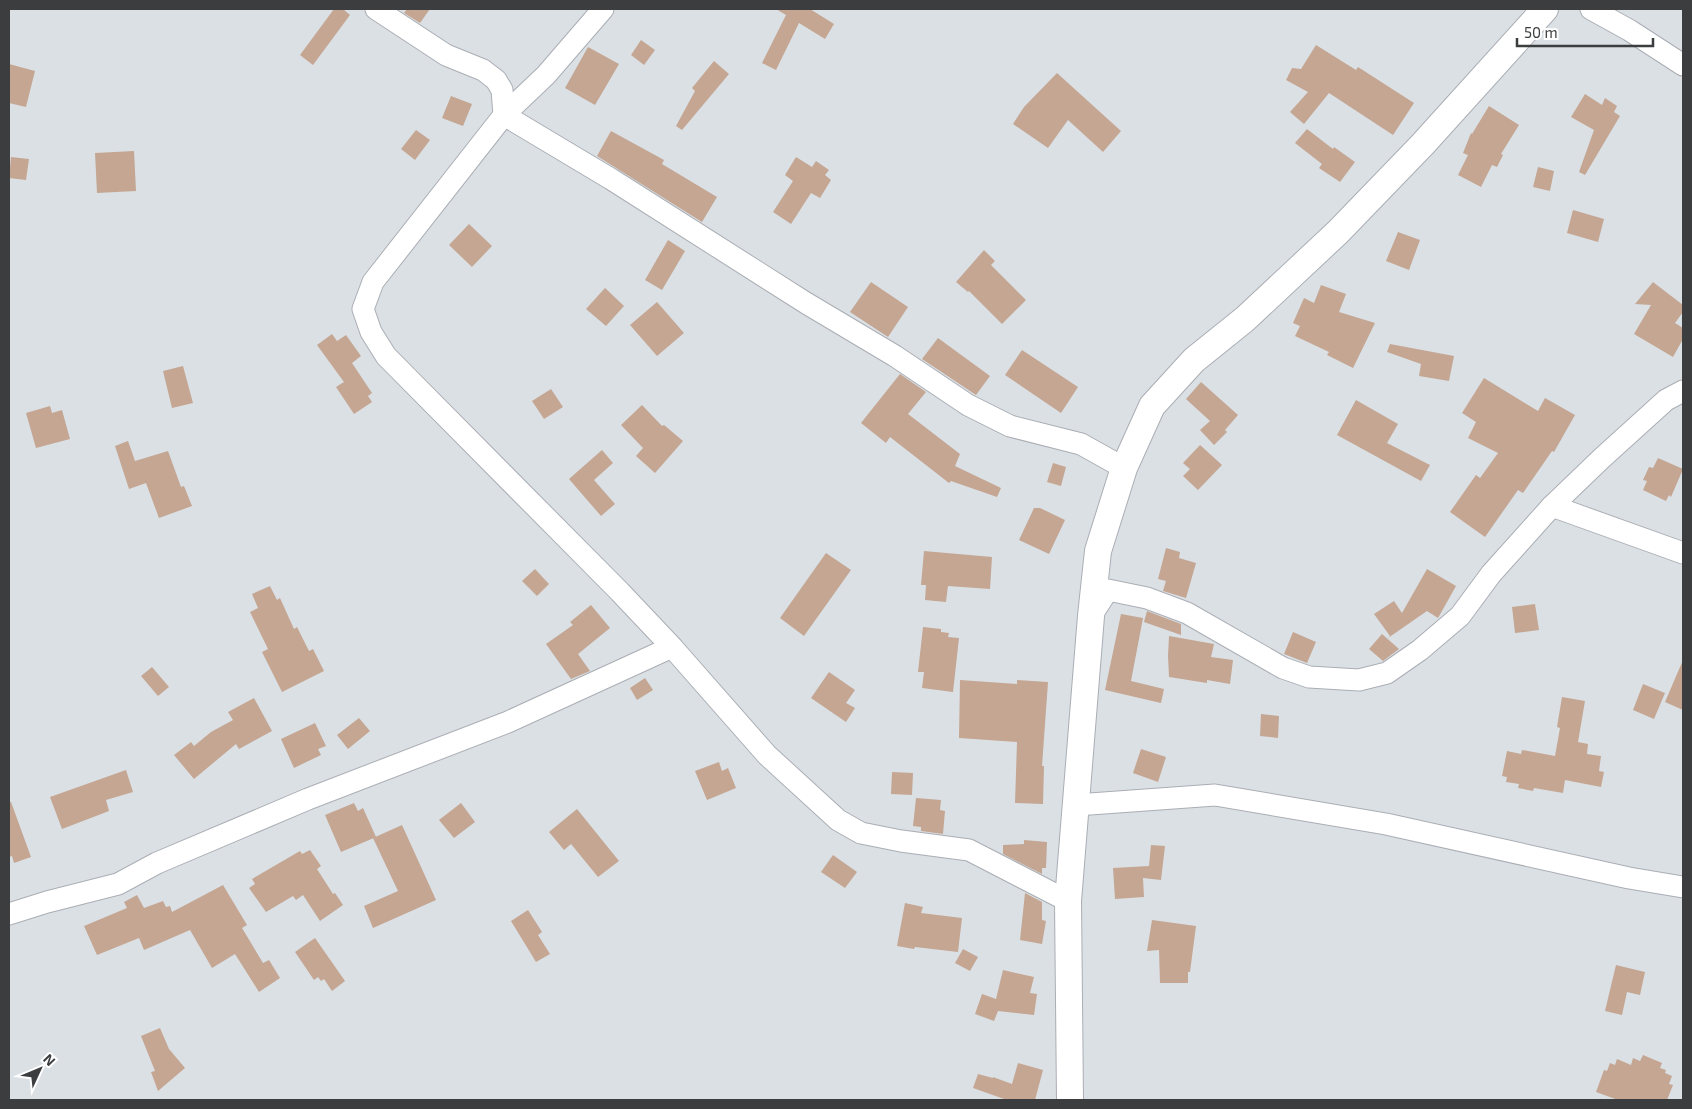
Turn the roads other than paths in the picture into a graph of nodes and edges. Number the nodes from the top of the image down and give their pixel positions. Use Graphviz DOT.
graph roads {
  1 [pos="376,9"];
  2 [pos="603,9"];
  3 [pos="1545,9"];
  4 [pos="1591,9"];
  5 [pos="1683,65"];
  6 [pos="504,115"];
  7 [pos="1683,391"];
  8 [pos="1124,468"];
  9 [pos="1552,506"];
  10 [pos="1683,553"];
  11 [pos="1091,616"];
  12 [pos="672,647"];
  13 [pos="1076,806"];
  14 [pos="1683,886"];
  15 [pos="1068,901"];
  16 [pos="9,914"];
  17 [pos="1070,1100"];
  1 -- 6 [label="street"];
  2 -- 6 [label="street"];
  3 -- 8 [label="street"];
  4 -- 5 [label="street"];
  6 -- 8 [label="street"];
  6 -- 12 [label="street"];
  7 -- 9 [label="street"];
  8 -- 11 [label="street"];
  9 -- 10 [label="street"];
  9 -- 11 [label="street"];
  11 -- 13 [label="street"];
  12 -- 15 [label="street"];
  12 -- 16 [label="street"];
  13 -- 14 [label="street"];
  13 -- 15 [label="street"];
  15 -- 17 [label="street"];
}
